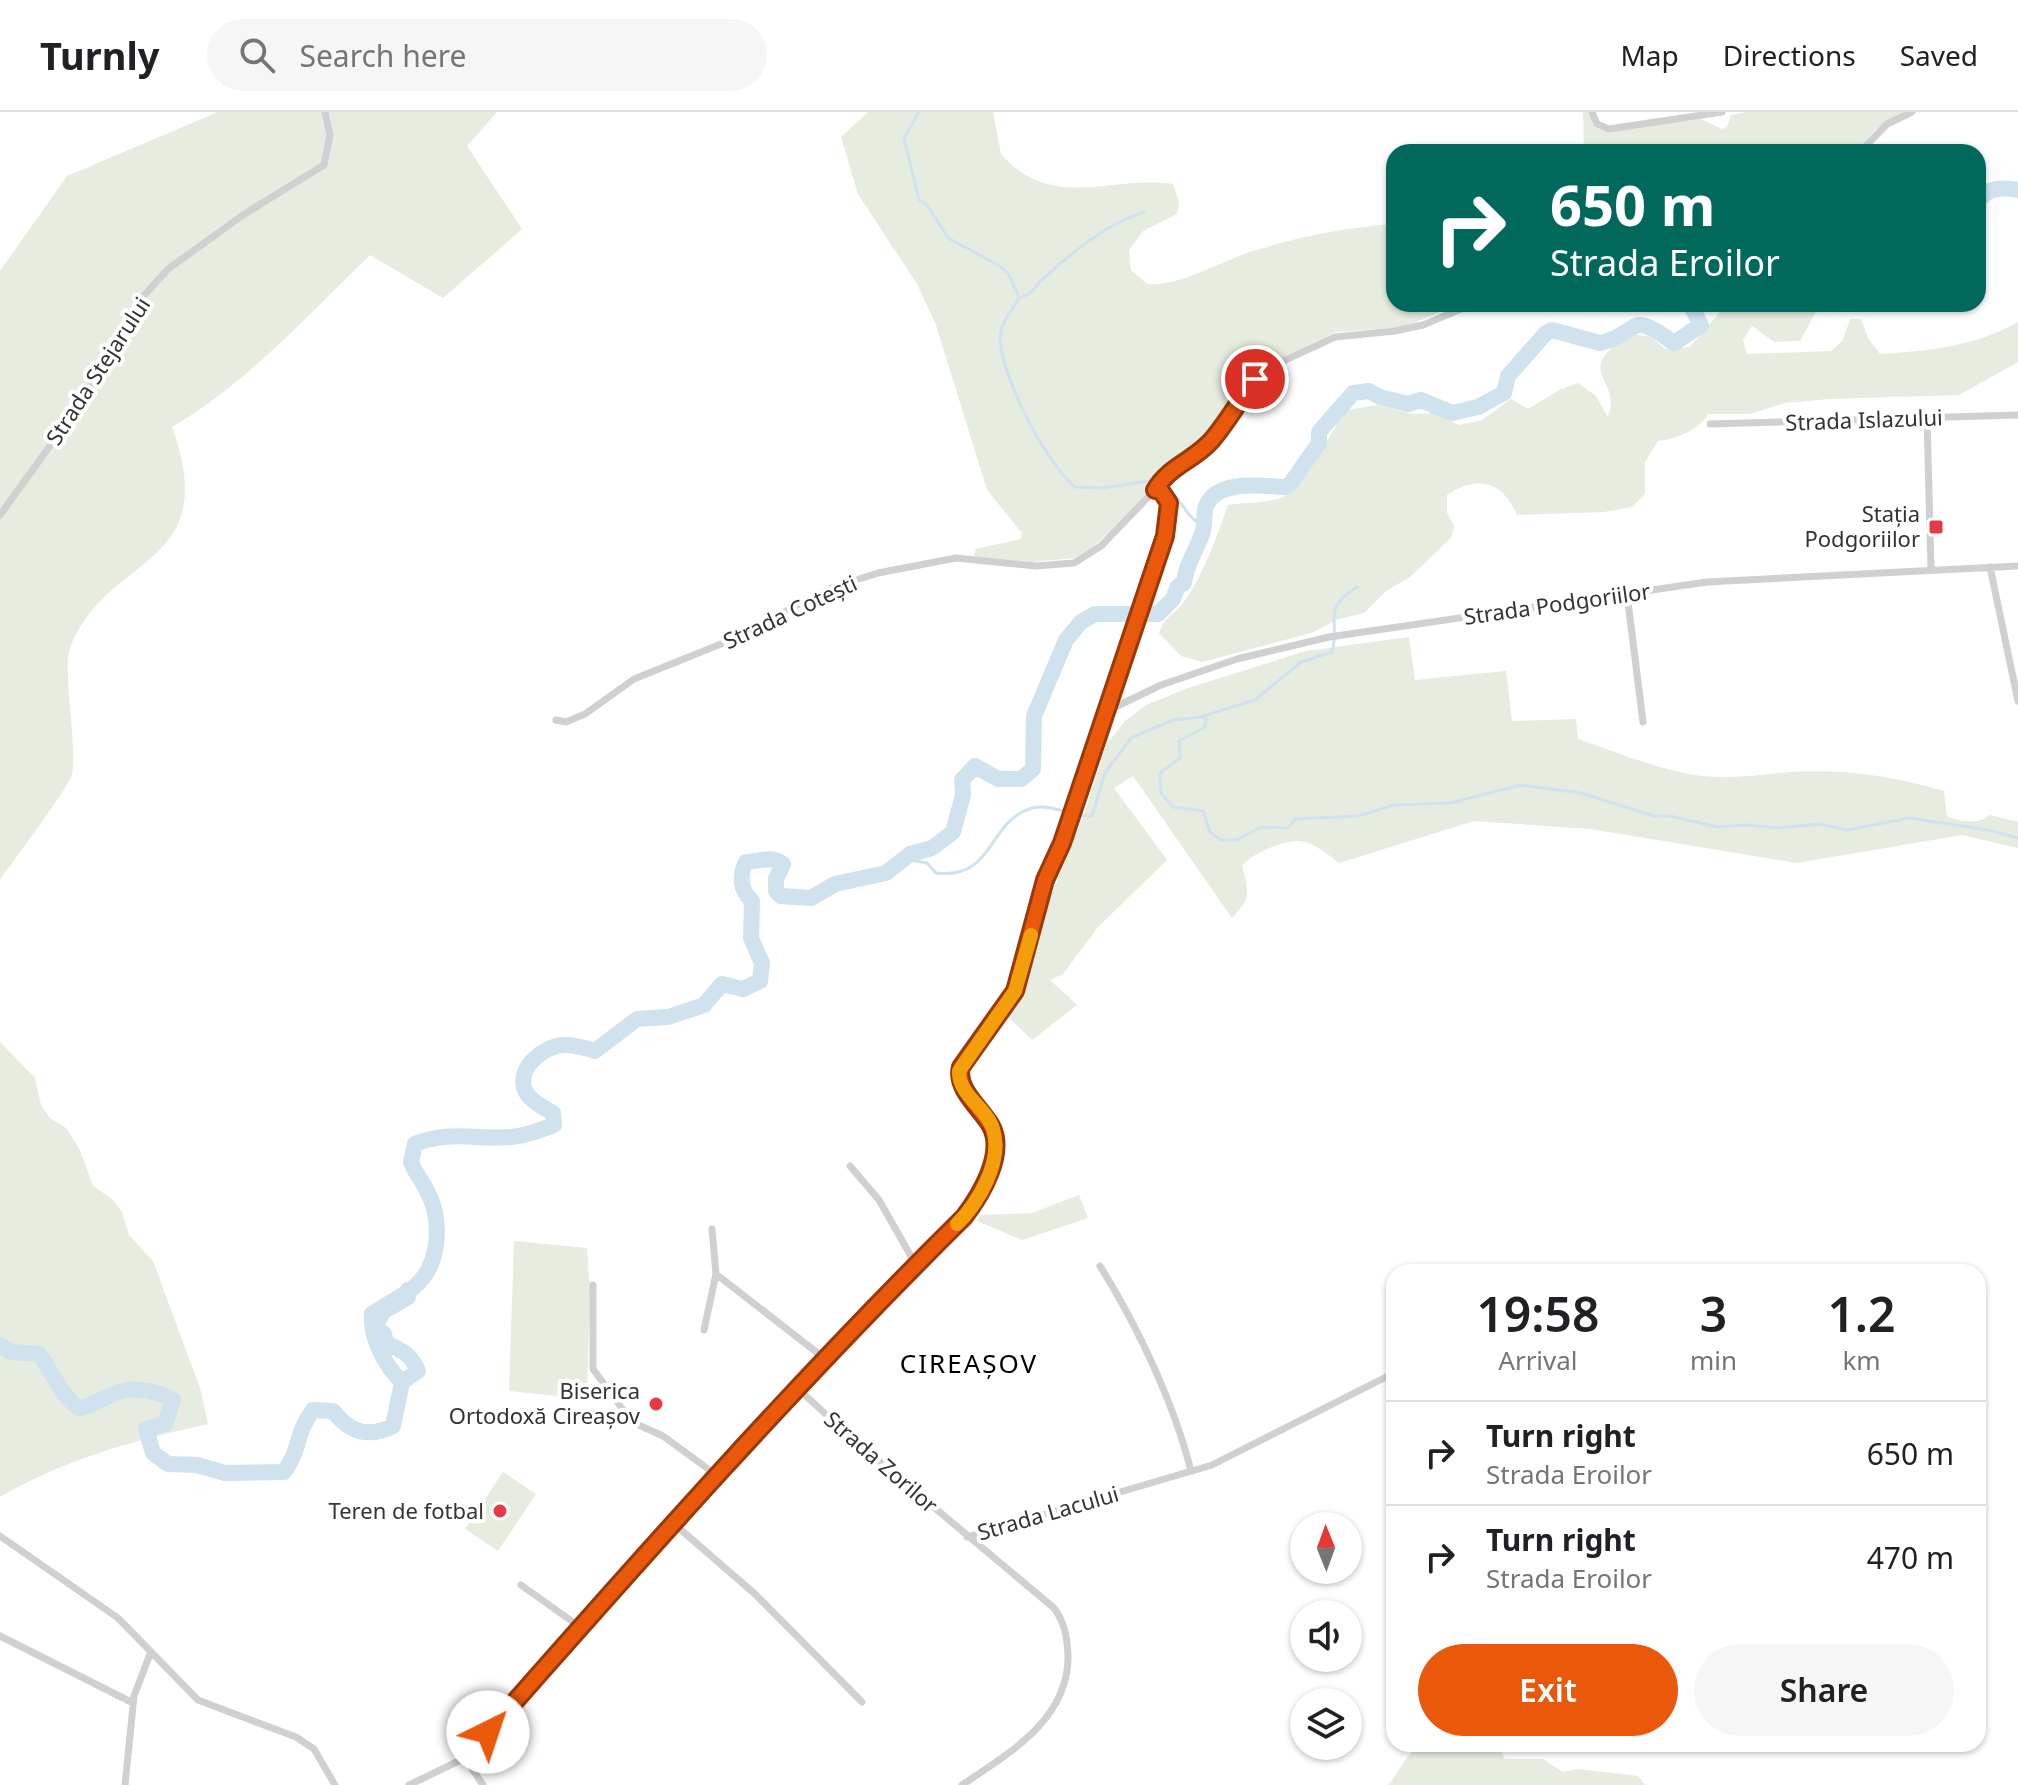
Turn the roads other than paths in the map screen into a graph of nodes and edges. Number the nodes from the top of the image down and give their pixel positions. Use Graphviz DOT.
graph roads {
  1 [pos="325,112"];
  2 [pos="1592,112"];
  3 [pos="1722,112"];
  4 [pos="1912,112"];
  5 [pos="1868,144"];
  6 [pos="1454,312"];
  7 [pos="2018,415"];
  8 [pos="1927,418"];
  9 [pos="1710,424"];
  10 [pos="1155,490"];
  11 [pos="0,515"];
  12 [pos="2018,566"];
  13 [pos="1990,567"];
  14 [pos="1931,569"];
  15 [pos="1627,594"];
  16 [pos="2018,701"];
  17 [pos="1109,710"];
  18 [pos="556,720"];
  19 [pos="1643,722"];
  20 [pos="850,1166"];
  21 [pos="712,1229"];
  22 [pos="916,1265"];
  23 [pos="1100,1266"];
  24 [pos="716,1274"];
  25 [pos="593,1285"];
  26 [pos="704,1330"];
  27 [pos="824,1358"];
  28 [pos="1386,1377"];
  29 [pos="795,1386"];
  30 [pos="1191,1471"];
  31 [pos="715,1474"];
  32 [pos="672,1522"];
  33 [pos="0,1536"];
  34 [pos="967,1537"];
  35 [pos="521,1585"];
  36 [pos="580,1627"];
  37 [pos="0,1636"];
  38 [pos="150,1654"];
  39 [pos="862,1702"];
  40 [pos="133,1703"];
  41 [pos="465,1758"];
  42 [pos="125,1785"];
  43 [pos="335,1785"];
  44 [pos="409,1785"];
  45 [pos="483,1785"];
  46 [pos="962,1785"];
  1 -- 11 [label="street, Strada Stejarului"];
  2 -- 3 [label="street"];
  4 -- 5 [label="street"];
  6 -- 10 [label="street, Strada Cotești"];
  7 -- 8 [label="street, Strada Islazului"];
  8 -- 9 [label="street, Strada Islazului"];
  8 -- 14 [label="street"];
  10 -- 17 [label="street"];
  10 -- 18 [label="street, Strada Cotești"];
  12 -- 13 [label="street, Strada Podgoriilor"];
  13 -- 14 [label="street, Strada Podgoriilor"];
  13 -- 16 [label="street"];
  14 -- 15 [label="street, Strada Podgoriilor"];
  15 -- 17 [label="street, Strada Podgoriilor"];
  15 -- 19 [label="street"];
  17 -- 22 [label="street"];
  20 -- 22 [label="street"];
  21 -- 24 [label="street"];
  22 -- 27 [label="street"];
  23 -- 30 [label="street"];
  24 -- 26 [label="street"];
  24 -- 27 [label="street"];
  25 -- 31 [label="street"];
  27 -- 29 [label="street"];
  28 -- 30 [label="street, Strada Lacului"];
  29 -- 31 [label="street"];
  29 -- 34 [label="street, Strada Zorilor"];
  30 -- 34 [label="street, Strada Lacului"];
  31 -- 32 [label="street"];
  32 -- 36 [label="street"];
  32 -- 39 [label="street"];
  33 -- 38 [label="street"];
  34 -- 46 [label="street, Strada Lacului"];
  35 -- 36 [label="street"];
  36 -- 41 [label="street"];
  37 -- 40 [label="street"];
  38 -- 40 [label="street"];
  38 -- 43 [label="street"];
  40 -- 42 [label="street"];
  41 -- 44 [label="street"];
  41 -- 45 [label="street"];
}
